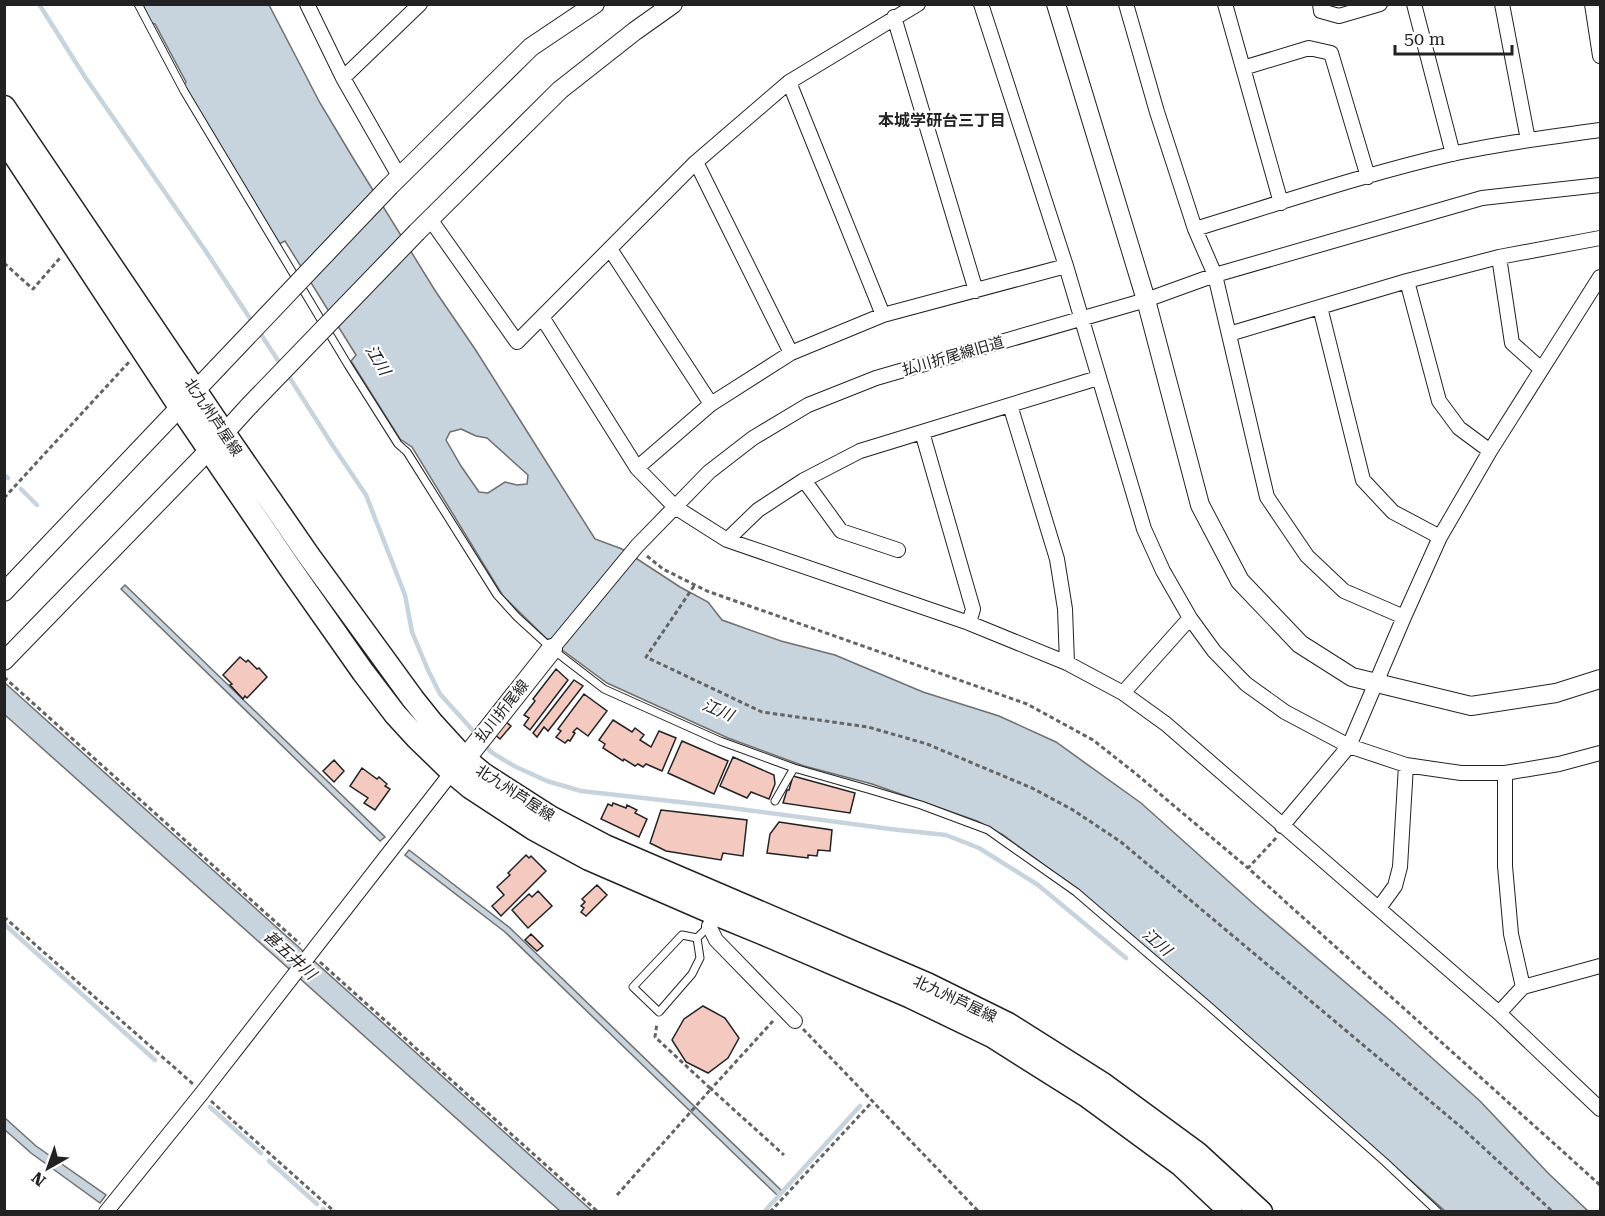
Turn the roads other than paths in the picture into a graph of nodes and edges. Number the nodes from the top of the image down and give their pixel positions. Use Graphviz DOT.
graph roads {
  1 [pos="138,4"];
  2 [pos="307,4"];
  3 [pos="420,4"];
  4 [pos="595,4"];
  5 [pos="673,4"];
  6 [pos="918,4"];
  7 [pos="981,4"];
  8 [pos="1056,4"];
  9 [pos="1126,4"];
  10 [pos="1225,4"];
  11 [pos="1320,4"];
  12 [pos="1380,4"];
  13 [pos="1414,4"];
  14 [pos="1502,4"];
  15 [pos="1592,4"];
  16 [pos="894,17"];
  17 [pos="1600,56"];
  18 [pos="1243,68"];
  19 [pos="343,78"];
  20 [pos="789,82"];
  21 [pos="4,107"];
  22 [pos="1600,130"];
  23 [pos="4,139"];
  24 [pos="1528,140"];
  25 [pos="1453,154"];
  26 [pos="696,162"];
  27 [pos="1368,177"];
  28 [pos="394,181"];
  29 [pos="1600,185"];
  30 [pos="1281,203"];
  31 [pos="430,219"];
  32 [pos="1194,229"];
  33 [pos="1600,238"];
  34 [pos="610,249"];
  35 [pos="1499,257"];
  36 [pos="1066,266"];
  37 [pos="1215,274"];
  38 [pos="1600,277"];
  39 [pos="1407,281"];
  40 [pos="976,291"];
  41 [pos="1146,300"];
  42 [pos="1320,307"];
  43 [pos="883,315"];
  44 [pos="542,317"];
  45 [pos="1082,318"];
  46 [pos="1229,334"];
  47 [pos="791,353"];
  48 [pos="1541,369"];
  49 [pos="1098,378"];
  50 [pos="195,391"];
  51 [pos="711,404"];
  52 [pos="1010,405"];
  53 [pos="180,407"];
  54 [pos="922,432"];
  55 [pos="216,442"];
  56 [pos="1490,452"];
  57 [pos="637,468"];
  58 [pos="804,480"];
  59 [pos="675,507"];
  60 [pos="1440,537"];
  61 [pos="727,540"];
  62 [pos="898,550"];
  63 [pos="4,592"];
  64 [pos="1404,617"];
  65 [pos="1190,618"];
  66 [pos="969,623"];
  67 [pos="554,647"];
  68 [pos="4,661"];
  69 [pos="1067,663"];
  70 [pos="1600,679"];
  71 [pos="1375,682"];
  72 [pos="1123,693"];
  73 [pos="1349,746"];
  74 [pos="1600,753"];
  75 [pos="1406,765"];
  76 [pos="458,766"];
  77 [pos="794,768"];
  78 [pos="1505,773"];
  79 [pos="775,801"];
  80 [pos="1283,827"];
  81 [pos="1379,908"];
  82 [pos="719,914"];
  83 [pos="697,938"];
  84 [pos="1600,966"];
  85 [pos="1523,987"];
  86 [pos="1499,1013"];
  87 [pos="795,1021"];
  88 [pos="1600,1109"];
  89 [pos="106,1212"];
  90 [pos="1231,1212"];
  91 [pos="1260,1212"];
  92 [pos="1438,1212"];
  1 -- 67 [label="lane"];
  2 -- 19 [label="street"];
  3 -- 19 [label="street"];
  4 -- 28 [label="street"];
  5 -- 31 [label="street"];
  6 -- 16 [label="street"];
  7 -- 36 [label="street"];
  8 -- 41 [label="street"];
  9 -- 32 [label="street"];
  10 -- 18 [label="street"];
  11 -- 12 [label="street"];
  13 -- 25 [label="street"];
  14 -- 24 [label="street"];
  15 -- 17 [label="street"];
  16 -- 20 [label="street"];
  16 -- 40 [label="street"];
  18 -- 27 [label="street"];
  18 -- 30 [label="street"];
  19 -- 28 [label="street"];
  20 -- 26 [label="street"];
  20 -- 43 [label="street"];
  21 -- 50 [label="main road, 北九州芦屋線"];
  22 -- 24 [label="street"];
  23 -- 53 [label="main road, 北九州芦屋線"];
  24 -- 25 [label="street"];
  25 -- 27 [label="street"];
  26 -- 34 [label="street"];
  26 -- 47 [label="street"];
  27 -- 30 [label="street"];
  28 -- 50 [label="street, bridge"];
  29 -- 37 [label="street, 払川折尾線旧道"];
  30 -- 32 [label="street"];
  31 -- 44 [label="street"];
  31 -- 55 [label="street, bridge"];
  32 -- 37 [label="street"];
  33 -- 35 [label="street"];
  34 -- 44 [label="street"];
  34 -- 51 [label="street"];
  35 -- 39 [label="street"];
  35 -- 48 [label="street"];
  36 -- 40 [label="street"];
  36 -- 45 [label="street"];
  37 -- 41 [label="street, 払川折尾線旧道"];
  37 -- 46 [label="street"];
  38 -- 48 [label="street"];
  39 -- 42 [label="street"];
  39 -- 56 [label="street"];
  40 -- 43 [label="street"];
  41 -- 45 [label="street, 払川折尾線旧道"];
  41 -- 71 [label="street"];
  42 -- 46 [label="street"];
  42 -- 60 [label="street"];
  43 -- 47 [label="street"];
  44 -- 57 [label="street"];
  45 -- 49 [label="street"];
  45 -- 59 [label="street, 払川折尾線旧道"];
  46 -- 64 [label="street"];
  47 -- 51 [label="street"];
  48 -- 56 [label="street"];
  49 -- 52 [label="street"];
  49 -- 65 [label="street"];
  50 -- 53 [label="street"];
  50 -- 55 [label="main road, 北九州芦屋線"];
  51 -- 57 [label="street"];
  52 -- 54 [label="street"];
  52 -- 69 [label="street"];
  53 -- 55 [label="main road, 北九州芦屋線"];
  53 -- 63 [label="street"];
  54 -- 58 [label="street"];
  54 -- 66 [label="street"];
  55 -- 68 [label="street"];
  55 -- 76 [label="main road, 北九州芦屋線"];
  56 -- 60 [label="street"];
  57 -- 59 [label="street"];
  58 -- 61 [label="street"];
  58 -- 62 [label="street"];
  59 -- 61 [label="street"];
  59 -- 67 [label="street, 払川折尾線旧道"];
  60 -- 64 [label="street"];
  61 -- 66 [label="street"];
  64 -- 71 [label="street"];
  65 -- 72 [label="street"];
  65 -- 73 [label="street"];
  66 -- 69 [label="street"];
  67 -- 76 [label="main road, 払川折尾線"];
  67 -- 77 [label="lane"];
  69 -- 72 [label="street"];
  70 -- 71 [label="street"];
  71 -- 73 [label="street"];
  72 -- 80 [label="street"];
  73 -- 75 [label="street"];
  73 -- 80 [label="street"];
  74 -- 78 [label="street"];
  75 -- 78 [label="street"];
  75 -- 81 [label="street"];
  76 -- 82 [label="main road, 北九州芦屋線"];
  76 -- 89 [label="street"];
  77 -- 79 [label="lane"];
  77 -- 92 [label="lane"];
  78 -- 85 [label="street"];
  80 -- 81 [label="street"];
  81 -- 86 [label="street"];
  82 -- 83 [label="lane"];
  82 -- 87 [label="street"];
  82 -- 90 [label="main road, 北九州芦屋線"];
  82 -- 91 [label="main road, 北九州芦屋線"];
  83 -- 83 [label="lane"];
  84 -- 85 [label="street"];
  85 -- 86 [label="street"];
  86 -- 88 [label="street"];
}
